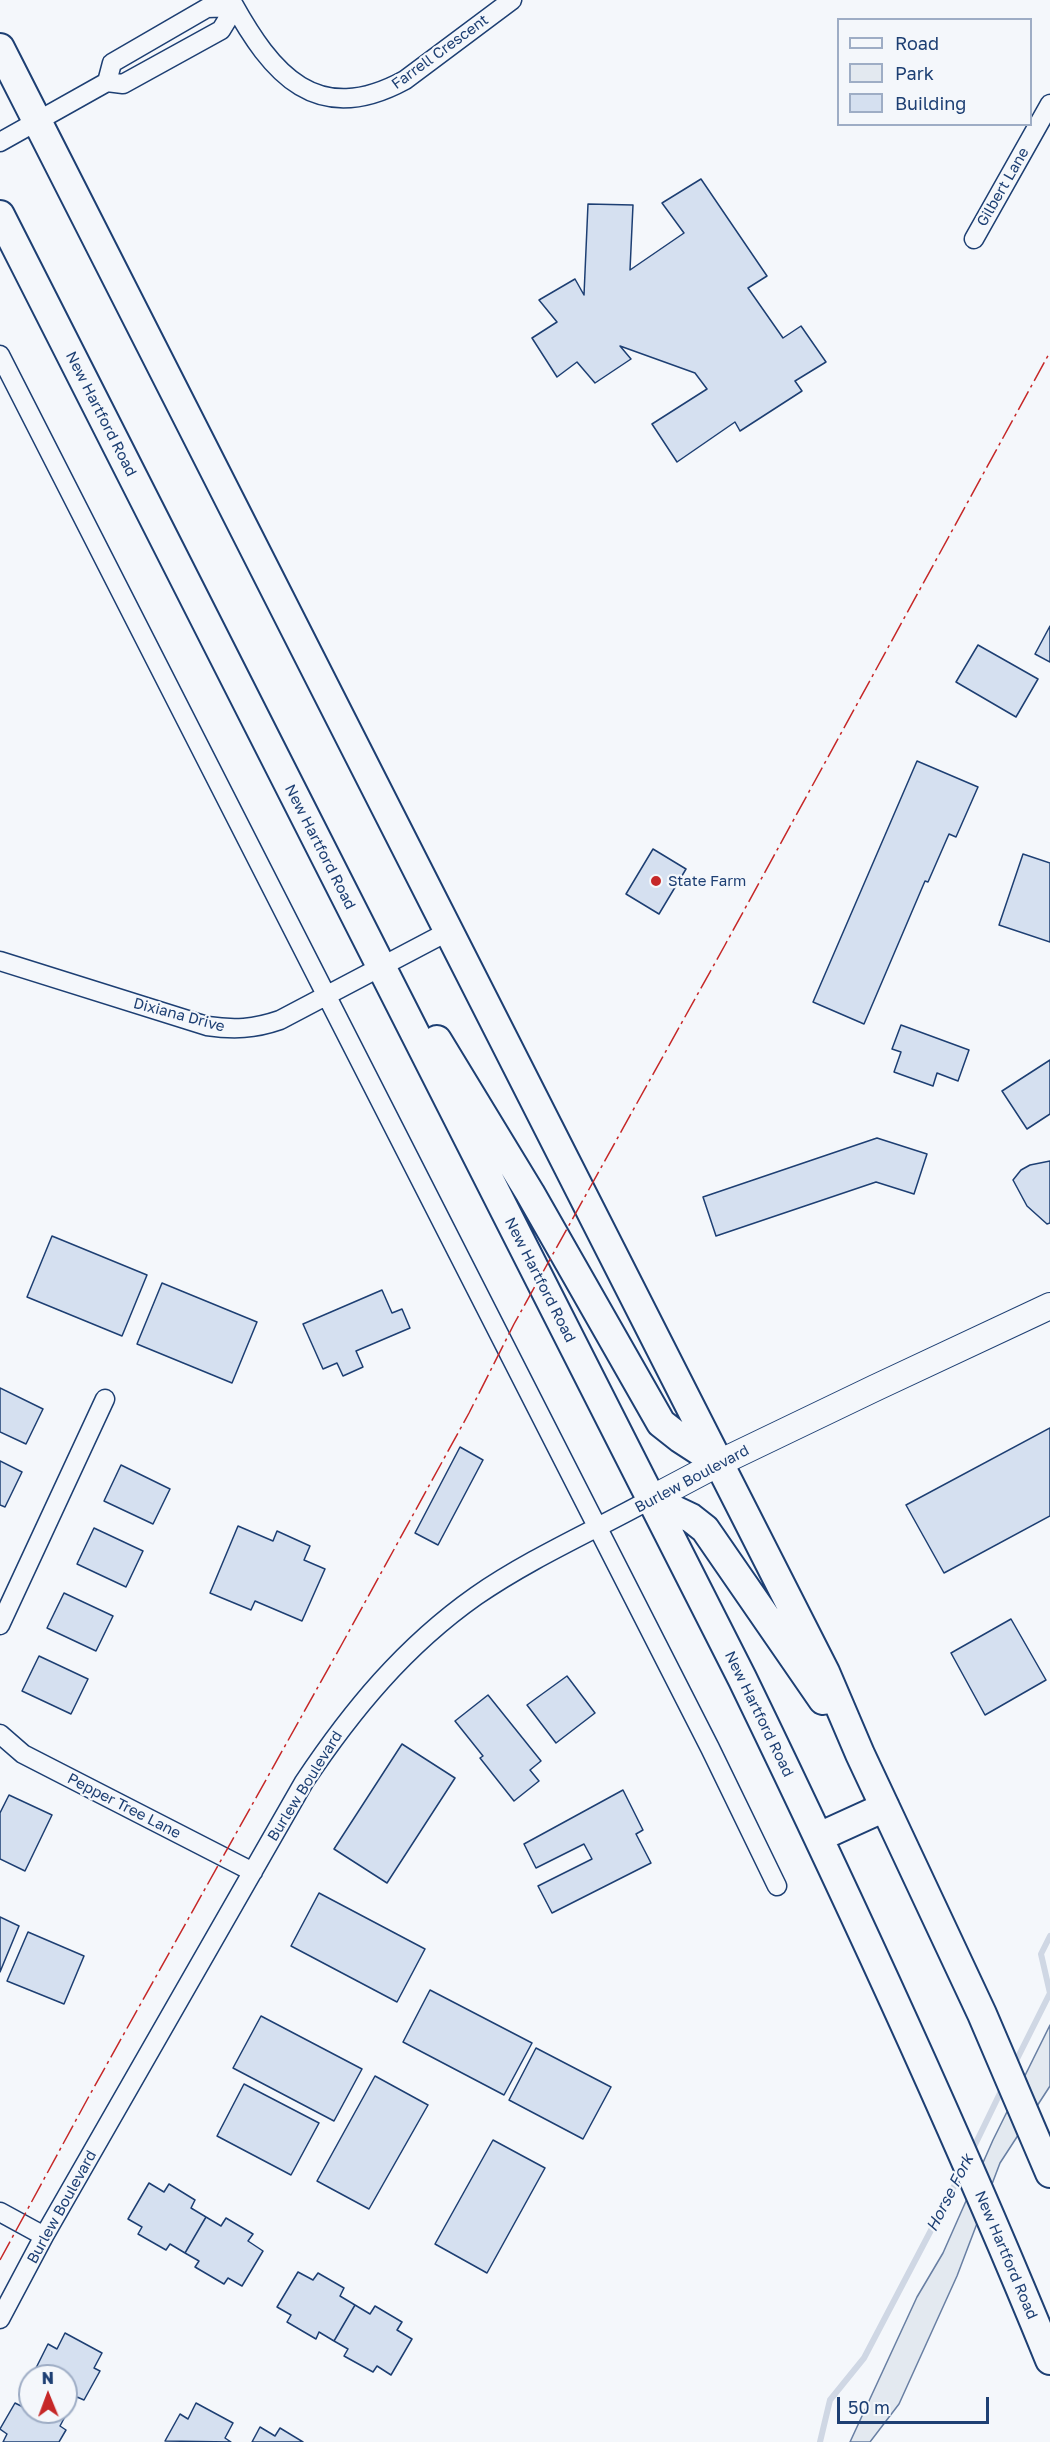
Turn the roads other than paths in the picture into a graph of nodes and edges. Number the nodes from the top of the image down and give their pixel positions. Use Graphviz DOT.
graph roads {
  1 [pos="512,0"];
  2 [pos="233,3"];
  3 [pos="0,48"];
  4 [pos="107,82"];
  5 [pos="1050,104"];
  6 [pos="38,122"];
  7 [pos="0,142"];
  8 [pos="0,215"];
  9 [pos="974,239"];
  10 [pos="0,355"];
  11 [pos="448,931"];
  12 [pos="0,961"];
  13 [pos="381,967"];
  14 [pos="326,998"];
  15 [pos="1050,1306"];
  16 [pos="105,1399"];
  17 [pos="719,1463"];
  18 [pos="651,1499"];
  19 [pos="597,1527"];
  20 [pos="0,1625"];
  21 [pos="0,1734"];
  22 [pos="860,1754"];
  23 [pos="885,1807"];
  24 [pos="819,1838"];
  25 [pos="253,1872"];
  26 [pos="777,1886"];
  27 [pos="1050,2173"];
  28 [pos="0,2212"];
  29 [pos="44,2236"];
  30 [pos="0,2319"];
  31 [pos="1050,2361"];
  1 -- 2 [label="street, Farrell Crescent"];
  2 -- 4 [label="street"];
  2 -- 4 [label="street"];
  3 -- 6 [label="main road"];
  4 -- 6 [label="street"];
  5 -- 9 [label="street, Gilbert Lane"];
  6 -- 7 [label="street"];
  6 -- 11 [label="main road"];
  8 -- 13 [label="main road, New Hartford Road"];
  10 -- 14 [label="street"];
  11 -- 13 [label="street, Dixiana Drive"];
  11 -- 17 [label="main road"];
  12 -- 14 [label="street, Dixiana Drive"];
  13 -- 14 [label="street, Dixiana Drive"];
  13 -- 17 [label="main road"];
  13 -- 18 [label="main road, New Hartford Road"];
  14 -- 19 [label="street"];
  15 -- 17 [label="street, Burlew Boulevard"];
  16 -- 20 [label="street"];
  17 -- 18 [label="street, Burlew Boulevard"];
  17 -- 22 [label="main road"];
  18 -- 19 [label="street, Burlew Boulevard"];
  18 -- 22 [label="main road"];
  18 -- 24 [label="main road, New Hartford Road"];
  19 -- 25 [label="street, Burlew Boulevard"];
  19 -- 26 [label="street"];
  21 -- 25 [label="street, Pepper Tree Lane"];
  22 -- 23 [label="main road"];
  23 -- 24 [label="main road"];
  23 -- 27 [label="main road"];
  24 -- 31 [label="main road, New Hartford Road"];
  25 -- 29 [label="street, Burlew Boulevard"];
  28 -- 29 [label="street"];
  29 -- 30 [label="street, Burlew Boulevard"];
}
